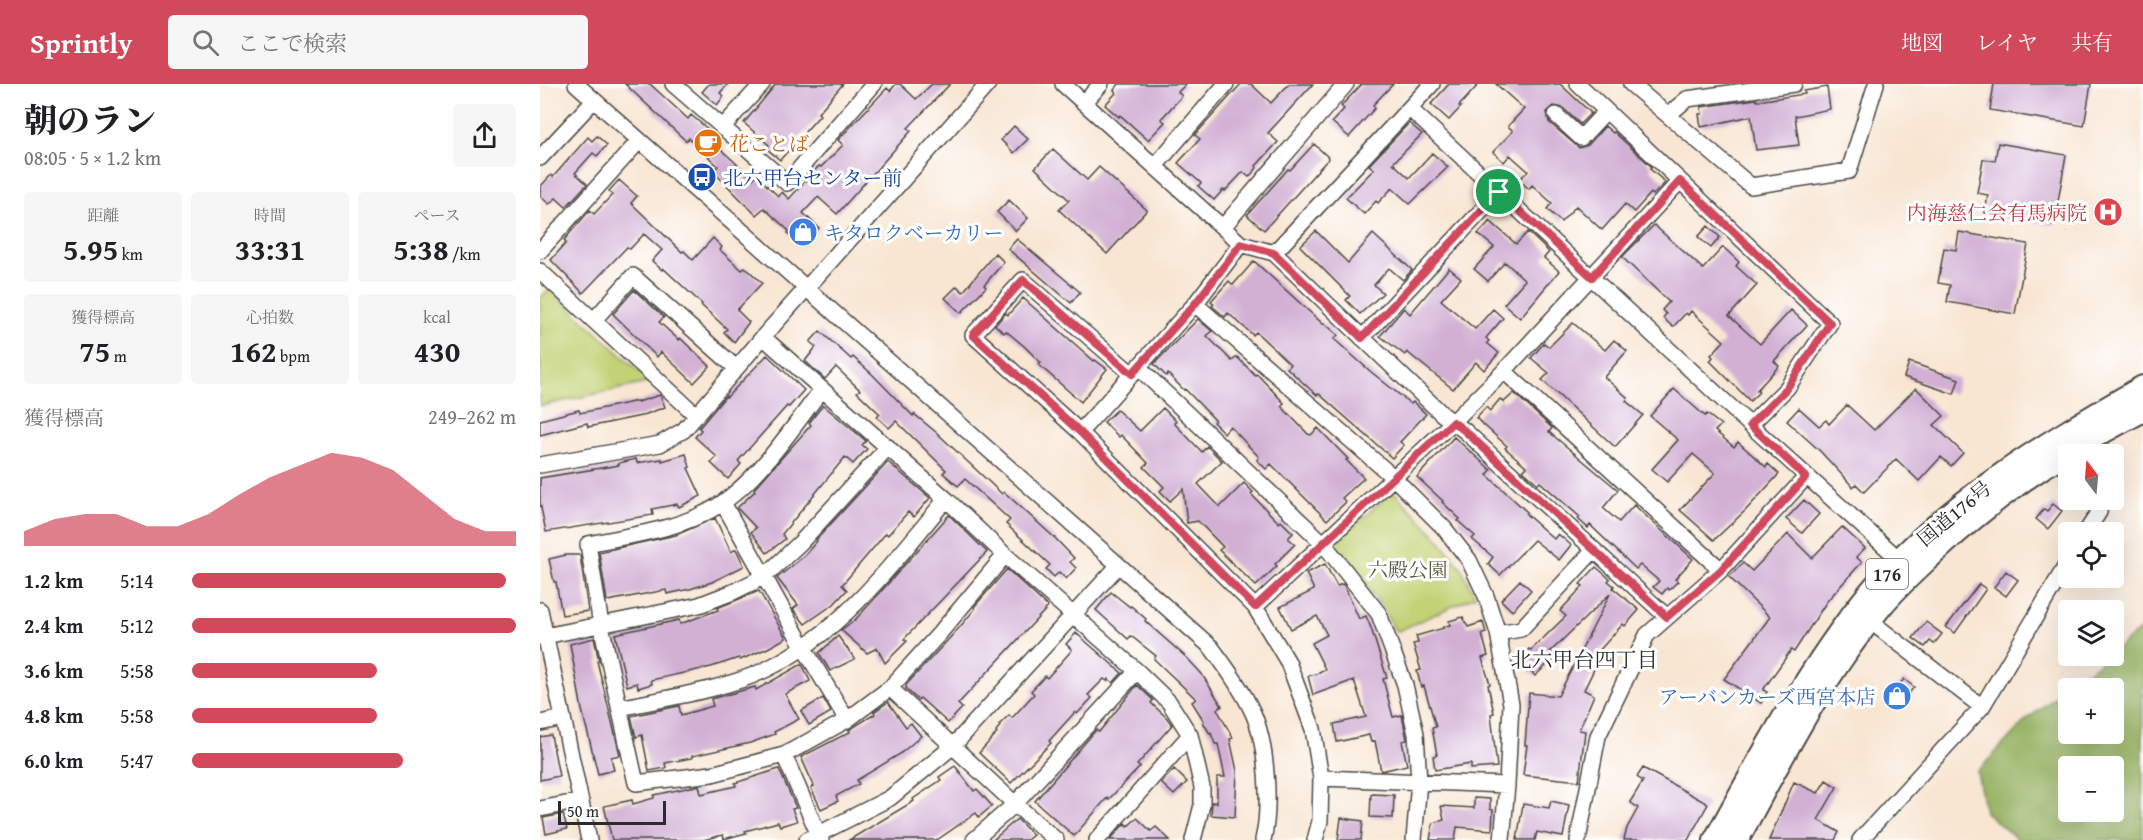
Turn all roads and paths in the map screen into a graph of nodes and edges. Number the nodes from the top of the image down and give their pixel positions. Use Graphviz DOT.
graph roads {
  1 [pos="576,84"];
  2 [pos="673,84"];
  3 [pos="762,84"];
  4 [pos="874,84"];
  5 [pos="988,84"];
  6 [pos="1063,84"];
  7 [pos="1101,84"];
  8 [pos="1226,84"];
  9 [pos="1346,84"];
  10 [pos="1432,84"];
  11 [pos="1578,84"];
  12 [pos="1631,84"];
  13 [pos="1794,84"];
  14 [pos="1876,84"];
  15 [pos="594,100"];
  16 [pos="1084,103"];
  17 [pos="1410,109"];
  18 [pos="1606,111"];
  19 [pos="1556,115"];
  20 [pos="1668,115"];
  21 [pos="722,128"];
  22 [pos="639,141"];
  23 [pos="540,158"];
  24 [pos="1155,166"];
  25 [pos="1680,181"];
  26 [pos="1499,192"];
  27 [pos="1223,227"];
  28 [pos="1241,244"];
  29 [pos="540,251"];
  30 [pos="1274,253"];
  31 [pos="540,271"];
  32 [pos="1592,277"];
  33 [pos="807,290"];
  34 [pos="1195,304"];
  35 [pos="594,320"];
  36 [pos="763,338"];
  37 [pos="1362,338"];
  38 [pos="736,368"];
  39 [pos="1135,370"];
  40 [pos="1504,371"];
  41 [pos="2143,387"];
  42 [pos="822,389"];
  43 [pos="2143,410"];
  44 [pos="696,414"];
  45 [pos="1453,422"];
  46 [pos="1750,425"];
  47 [pos="1080,432"];
  48 [pos="2090,444"];
  49 [pos="888,447"];
  50 [pos="2058,463"];
  51 [pos="540,465"];
  52 [pos="1393,477"];
  53 [pos="1806,477"];
  54 [pos="946,499"];
  55 [pos="723,503"];
  56 [pos="1323,543"];
  57 [pos="1593,551"];
  58 [pos="1005,555"];
  59 [pos="1900,560"];
  60 [pos="1118,566"];
  61 [pos="1721,570"];
  62 [pos="765,576"];
  63 [pos="2058,579"];
  64 [pos="1255,607"];
  65 [pos="540,610"];
  66 [pos="1072,614"];
  67 [pos="1667,617"];
  68 [pos="1870,621"];
  69 [pos="601,625"];
  70 [pos="1498,633"];
  71 [pos="543,637"];
  72 [pos="804,648"];
  73 [pos="1137,671"];
  74 [pos="890,688"];
  75 [pos="1982,707"];
  76 [pos="620,708"];
  77 [pos="564,718"];
  78 [pos="847,720"];
  79 [pos="540,723"];
  80 [pos="1190,735"];
  81 [pos="951,747"];
  82 [pos="784,755"];
  83 [pos="1321,778"];
  84 [pos="1419,782"];
  85 [pos="1508,784"];
  86 [pos="581,801"];
  87 [pos="1015,804"];
  88 [pos="540,809"];
  89 [pos="815,838"];
  90 [pos="1863,839"];
  91 [pos="589,840"];
  92 [pos="974,840"];
  93 [pos="1056,840"];
  94 [pos="1097,840"];
  95 [pos="1193,840"];
  96 [pos="1263,840"];
  97 [pos="1315,840"];
  98 [pos="1414,840"];
  99 [pos="1502,840"];
  100 [pos="1578,840"];
  101 [pos="1715,840"];
  102 [pos="1737,840"];
  1 -- 15 [label="street"];
  2 -- 21 [label="street"];
  3 -- 21 [label="street"];
  4 -- 21 [label="street"];
  5 -- 33 [label="street"];
  6 -- 16 [label="street"];
  7 -- 16 [label="street"];
  8 -- 24 [label="street"];
  9 -- 27 [label="street"];
  10 -- 17 [label="street"];
  11 -- 18 [label="street"];
  12 -- 20 [label="street"];
  13 -- 20 [label="street"];
  14 -- 20 [label="street"];
  15 -- 22 [label="street"];
  15 -- 23 [label="street"];
  16 -- 24 [label="street"];
  17 -- 26 [label="street"];
  17 -- 30 [label="street"];
  18 -- 19 [label="street"];
  18 -- 25 [label="street"];
  22 -- 29 [label="street"];
  22 -- 33 [label="street"];
  24 -- 27 [label="street"];
  25 -- 32 [label="street"];
  25 -- 46 [label="street"];
  26 -- 32 [label="street"];
  26 -- 37 [label="street"];
  27 -- 28 [label="street"];
  28 -- 30 [label="street"];
  28 -- 34 [label="street"];
  30 -- 37 [label="street"];
  31 -- 35 [label="street"];
  32 -- 40 [label="street"];
  32 -- 46 [label="street"];
  33 -- 36 [label="street"];
  33 -- 60 [label="street"];
  34 -- 39 [label="street"];
  34 -- 52 [label="street"];
  35 -- 38 [label="street"];
  35 -- 44 [label="street"];
  36 -- 38 [label="street"];
  36 -- 42 [label="street"];
  37 -- 45 [label="street"];
  38 -- 44 [label="street"];
  39 -- 47 [label="street"];
  39 -- 47 [label="street"];
  39 -- 56 [label="street"];
  40 -- 45 [label="street"];
  40 -- 61 [label="street"];
  41 -- 59 [label="highway, 国道176号 / 176"];
  42 -- 49 [label="street"];
  42 -- 55 [label="street"];
  43 -- 48 [label="highway, 国道176号 / 176"];
  44 -- 51 [label="street"];
  45 -- 52 [label="street"];
  45 -- 57 [label="street"];
  46 -- 53 [label="street"];
  47 -- 64 [label="street"];
  49 -- 54 [label="street"];
  49 -- 62 [label="street"];
  50 -- 68 [label="highway, 国道176号 / 176"];
  52 -- 56 [label="street"];
  52 -- 70 [label="street"];
  53 -- 59 [label="street"];
  53 -- 61 [label="street"];
  54 -- 58 [label="street"];
  54 -- 72 [label="street"];
  55 -- 62 [label="street"];
  55 -- 69 [label="street"];
  56 -- 64 [label="street"];
  56 -- 84 [label="street"];
  57 -- 67 [label="street"];
  57 -- 70 [label="street"];
  58 -- 66 [label="street"];
  58 -- 74 [label="street"];
  59 -- 101 [label="highway, 国道176号 / 176"];
  60 -- 66 [label="street"];
  60 -- 96 [label="street"];
  61 -- 67 [label="street"];
  62 -- 69 [label="street"];
  62 -- 72 [label="street"];
  63 -- 75 [label="street"];
  64 -- 83 [label="street"];
  65 -- 71 [label="street"];
  66 -- 73 [label="street"];
  66 -- 81 [label="street"];
  67 -- 100 [label="street"];
  68 -- 75 [label="street"];
  68 -- 102 [label="highway, 国道176号 / 176"];
  69 -- 71 [label="street"];
  69 -- 76 [label="street"];
  70 -- 85 [label="street"];
  71 -- 77 [label="street"];
  72 -- 76 [label="street"];
  72 -- 78 [label="street"];
  73 -- 80 [label="street"];
  73 -- 87 [label="street"];
  74 -- 78 [label="street"];
  74 -- 81 [label="street"];
  75 -- 90 [label="street"];
  76 -- 82 [label="street"];
  77 -- 79 [label="street"];
  77 -- 86 [label="street"];
  78 -- 82 [label="street"];
  80 -- 94 [label="street"];
  80 -- 95 [label="street"];
  81 -- 87 [label="street"];
  81 -- 89 [label="street"];
  82 -- 89 [label="street"];
  83 -- 84 [label="street"];
  83 -- 97 [label="street"];
  84 -- 85 [label="street"];
  84 -- 98 [label="street"];
  85 -- 99 [label="street"];
  86 -- 88 [label="street"];
  86 -- 91 [label="street"];
  87 -- 92 [label="street"];
  87 -- 93 [label="street"];
}
